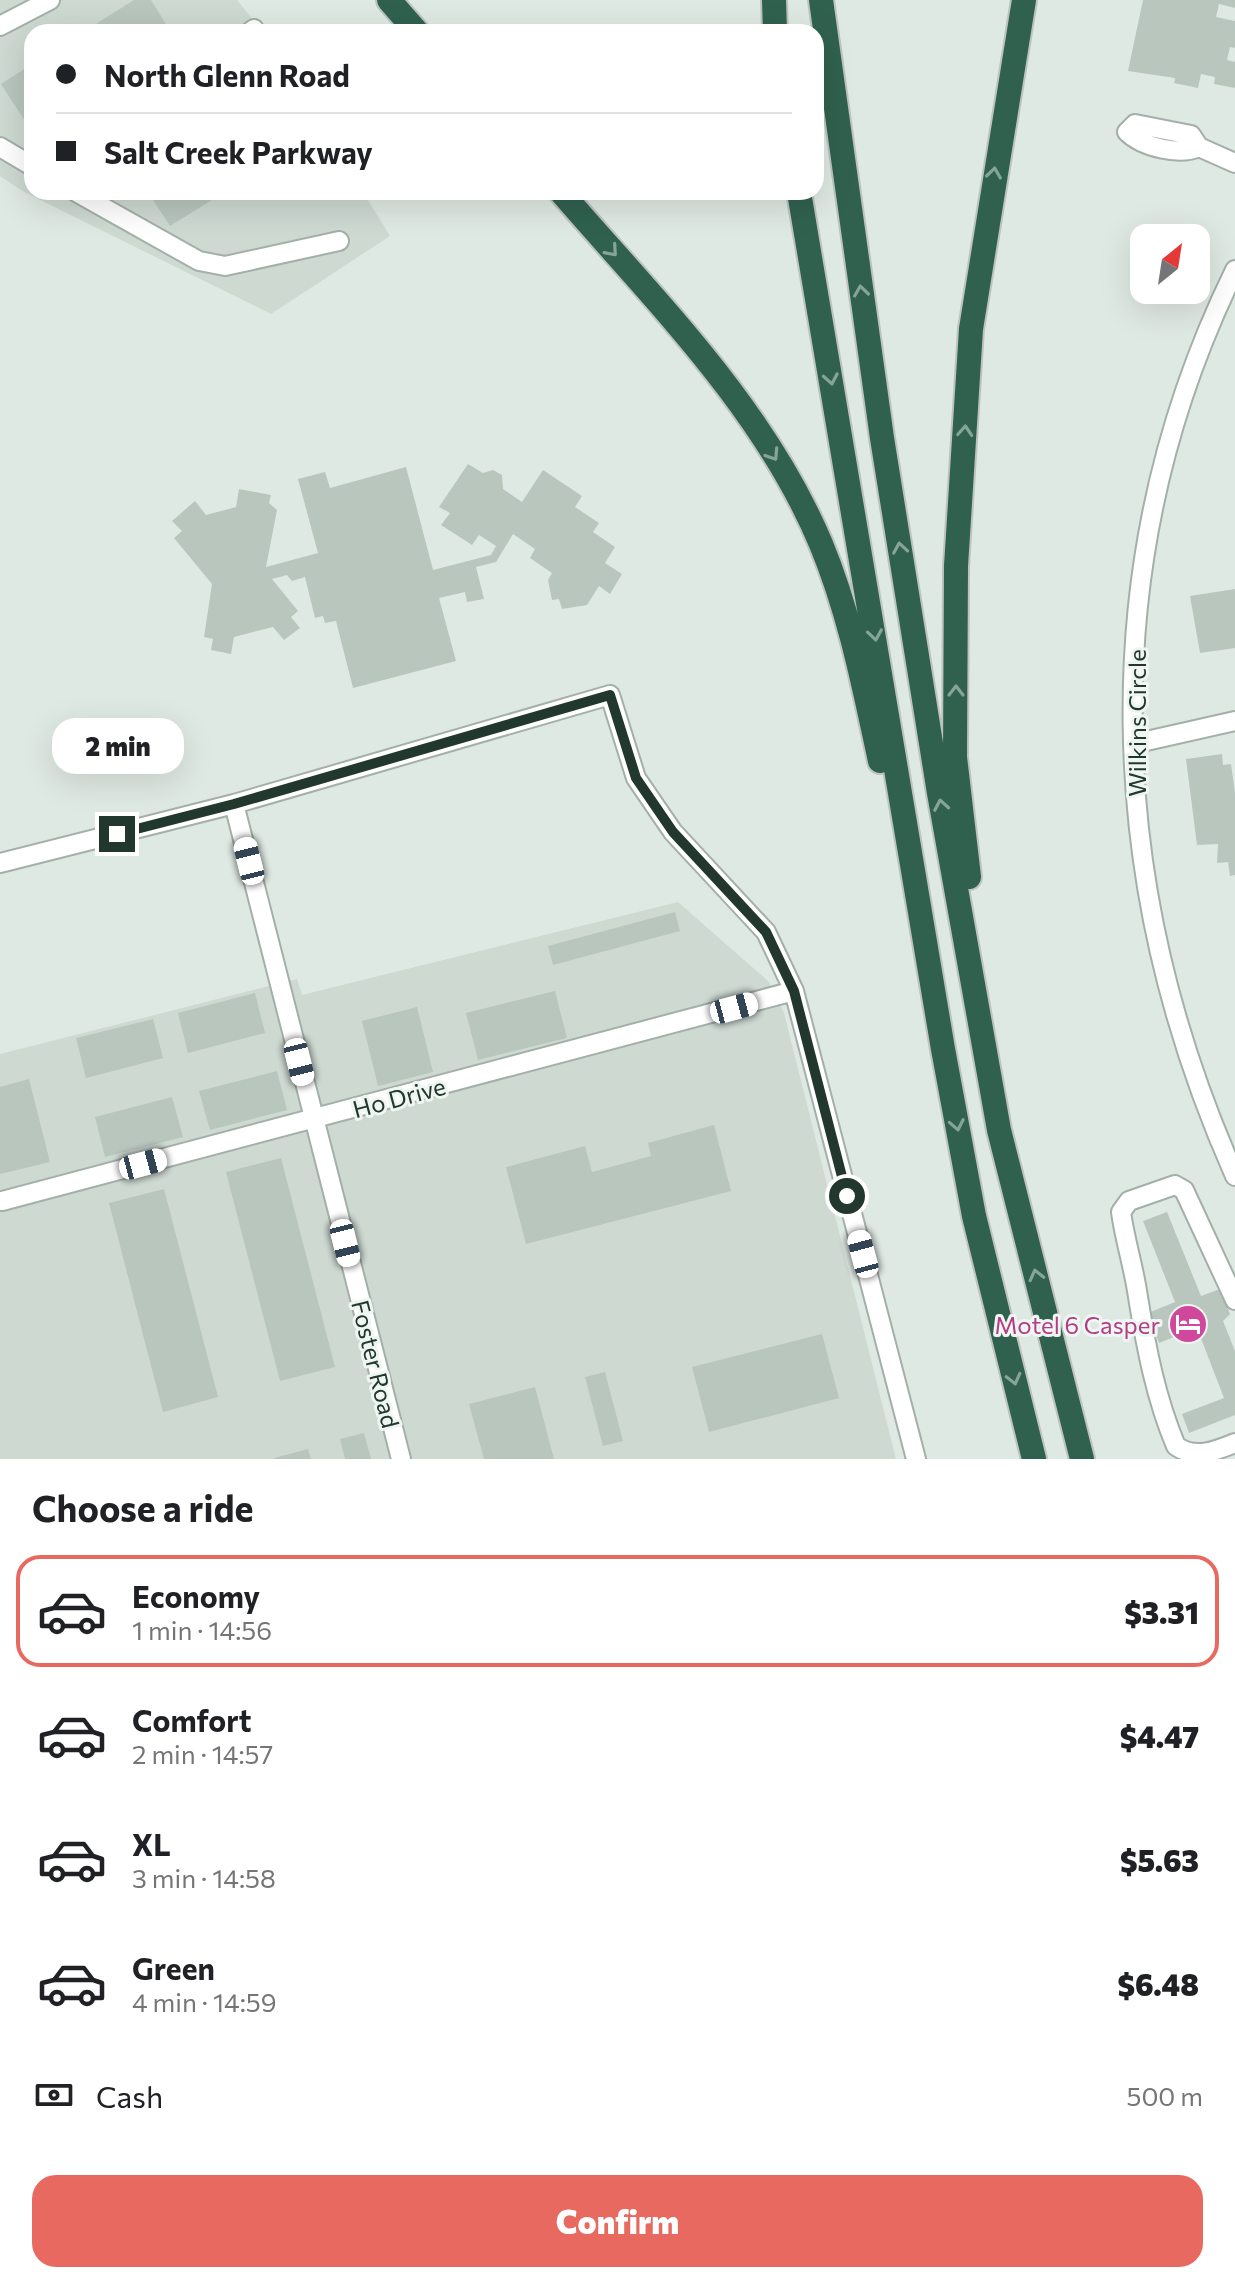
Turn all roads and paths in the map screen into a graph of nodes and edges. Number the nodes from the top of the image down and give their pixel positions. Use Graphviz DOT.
graph roads {
  1 [pos="50,0"];
  2 [pos="774,0"];
  3 [pos="821,0"];
  4 [pos="1024,0"];
  5 [pos="389,1"];
  6 [pos="410,24"];
  7 [pos="775,24"];
  8 [pos="0,26"];
  9 [pos="0,147"];
  10 [pos="1199,147"];
  11 [pos="24,161"];
  12 [pos="1234,167"];
  13 [pos="90,200"];
  14 [pos="568,200"];
  15 [pos="800,200"];
  16 [pos="339,241"];
  17 [pos="1235,270"];
  18 [pos="1234,725"];
  19 [pos="1133,744"];
  20 [pos="234,804"];
  21 [pos="0,863"];
  22 [pos="794,991"];
  23 [pos="943,1049"];
  24 [pos="313,1120"];
  25 [pos="999,1130"];
  26 [pos="1235,1176"];
  27 [pos="2,1201"];
  28 [pos="1235,1300"];
  29 [pos="1235,1443"];
  30 [pos="401,1459"];
  31 [pos="916,1459"];
  32 [pos="1034,1459"];
  33 [pos="1082,1459"];
  1 -- 8 [label="street"];
  2 -- 7 [label="highway"];
  25 -- 3 [label="highway, one-way"];
  25 -- 4 [label="highway, one-way"];
  5 -- 6 [label="highway"];
  9 -- 11 [label="street"];
  10 -- 12 [label="street"];
  13 -- 16 [label="street"];
  14 -- 23 [label="highway, one-way"];
  15 -- 23 [label="highway, one-way"];
  17 -- 19 [label="street, Wilkins Circle"];
  18 -- 19 [label="street"];
  19 -- 26 [label="street, Wilkins Circle"];
  20 -- 21 [label="street"];
  20 -- 22 [label="street"];
  20 -- 24 [label="street, Foster Road"];
  22 -- 24 [label="street, Ho Drive"];
  22 -- 31 [label="street"];
  23 -- 32 [label="highway, one-way"];
  24 -- 27 [label="street, Ho Drive"];
  24 -- 30 [label="street, Foster Road"];
  33 -- 25 [label="highway, one-way"];
  28 -- 29 [label="street"];
}
